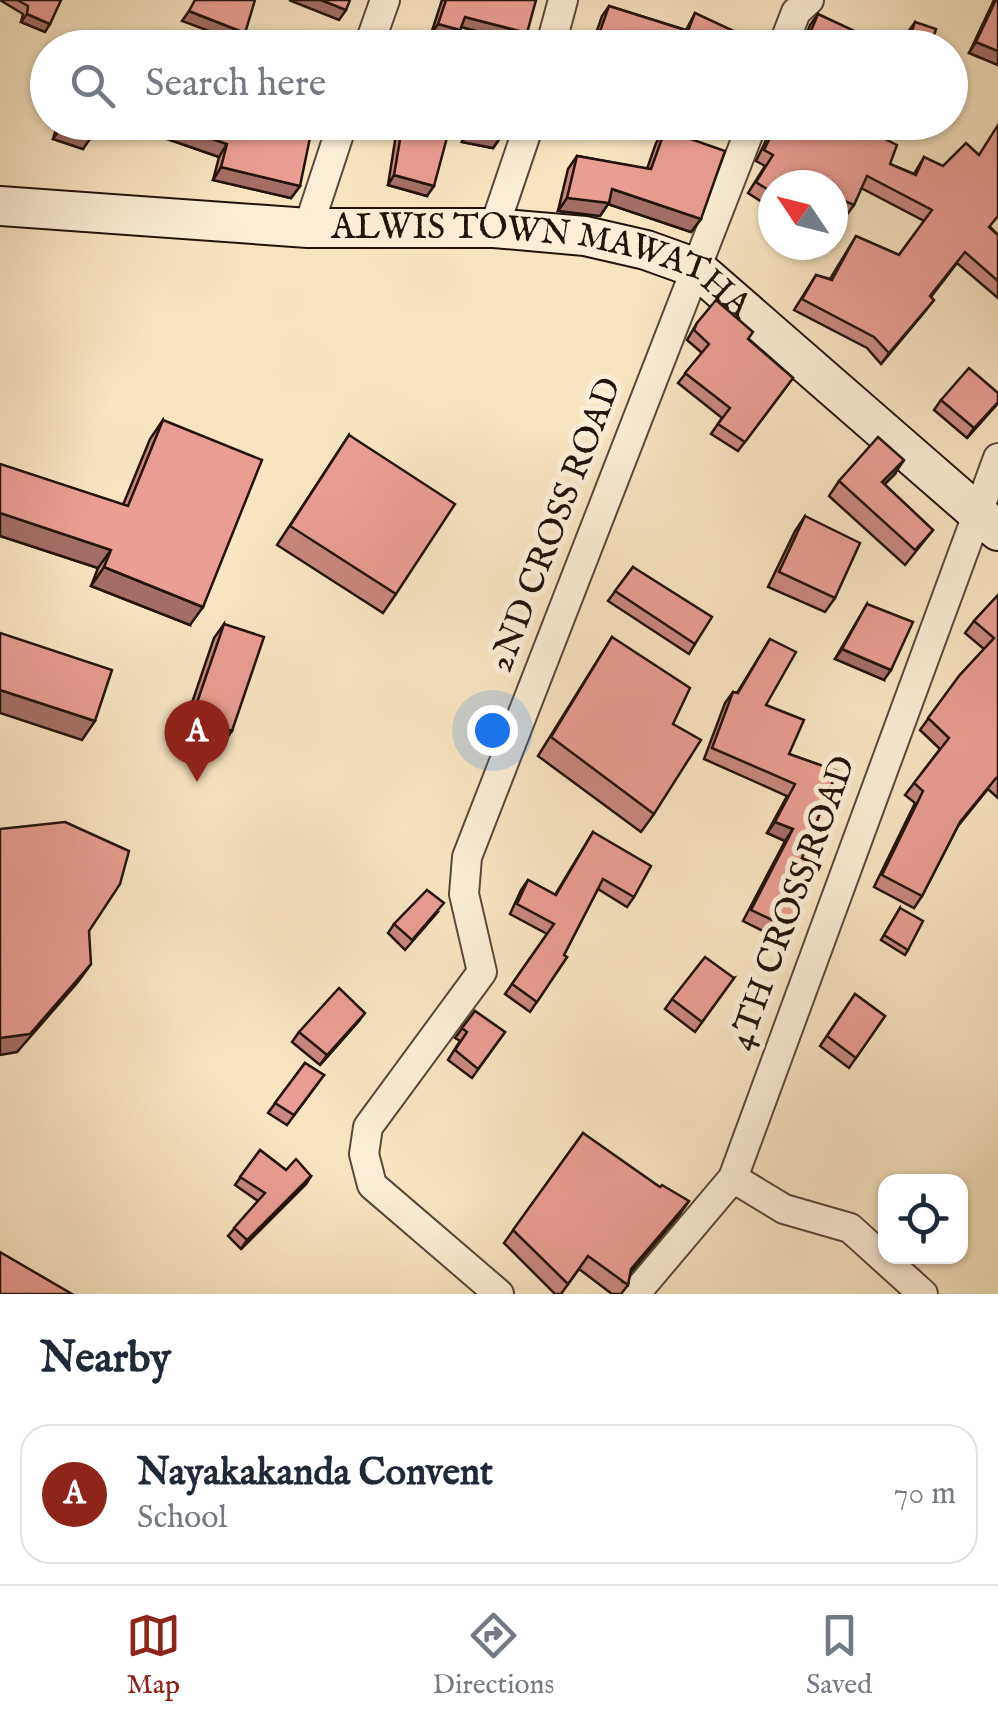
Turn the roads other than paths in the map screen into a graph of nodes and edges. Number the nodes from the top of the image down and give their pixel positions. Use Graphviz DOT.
graph roads {
  1 [pos="385,0"];
  2 [pos="563,0"];
  3 [pos="809,0"];
  4 [pos="374,30"];
  5 [pos="555,30"];
  6 [pos="789,30"];
  7 [pos="337,140"];
  8 [pos="524,140"];
  9 [pos="746,140"];
  10 [pos="0,206"];
  11 [pos="308,228"];
  12 [pos="494,228"];
  13 [pos="696,268"];
  14 [pos="998,458"];
  15 [pos="987,521"];
  16 [pos="733,1178"];
  17 [pos="499,1294"];
  18 [pos="634,1294"];
  19 [pos="923,1294"];
  1 -- 4 [label="street"];
  2 -- 5 [label="street"];
  3 -- 6 [label="street"];
  7 -- 11 [label="street"];
  8 -- 12 [label="street"];
  9 -- 13 [label="street, 2ND CROSS ROAD"];
  10 -- 11 [label="street, ALWIS TOWN MAWATHA"];
  11 -- 12 [label="street, ALWIS TOWN MAWATHA"];
  12 -- 13 [label="street, ALWIS TOWN MAWATHA"];
  13 -- 15 [label="street, ALWIS TOWN MAWATHA"];
  13 -- 17 [label="street, 2ND CROSS ROAD"];
  14 -- 15 [label="street, 4TH CROSS ROAD"];
  15 -- 16 [label="street, 4TH CROSS ROAD"];
  16 -- 18 [label="street, 4TH CROSS ROAD"];
  16 -- 19 [label="street"];
}
